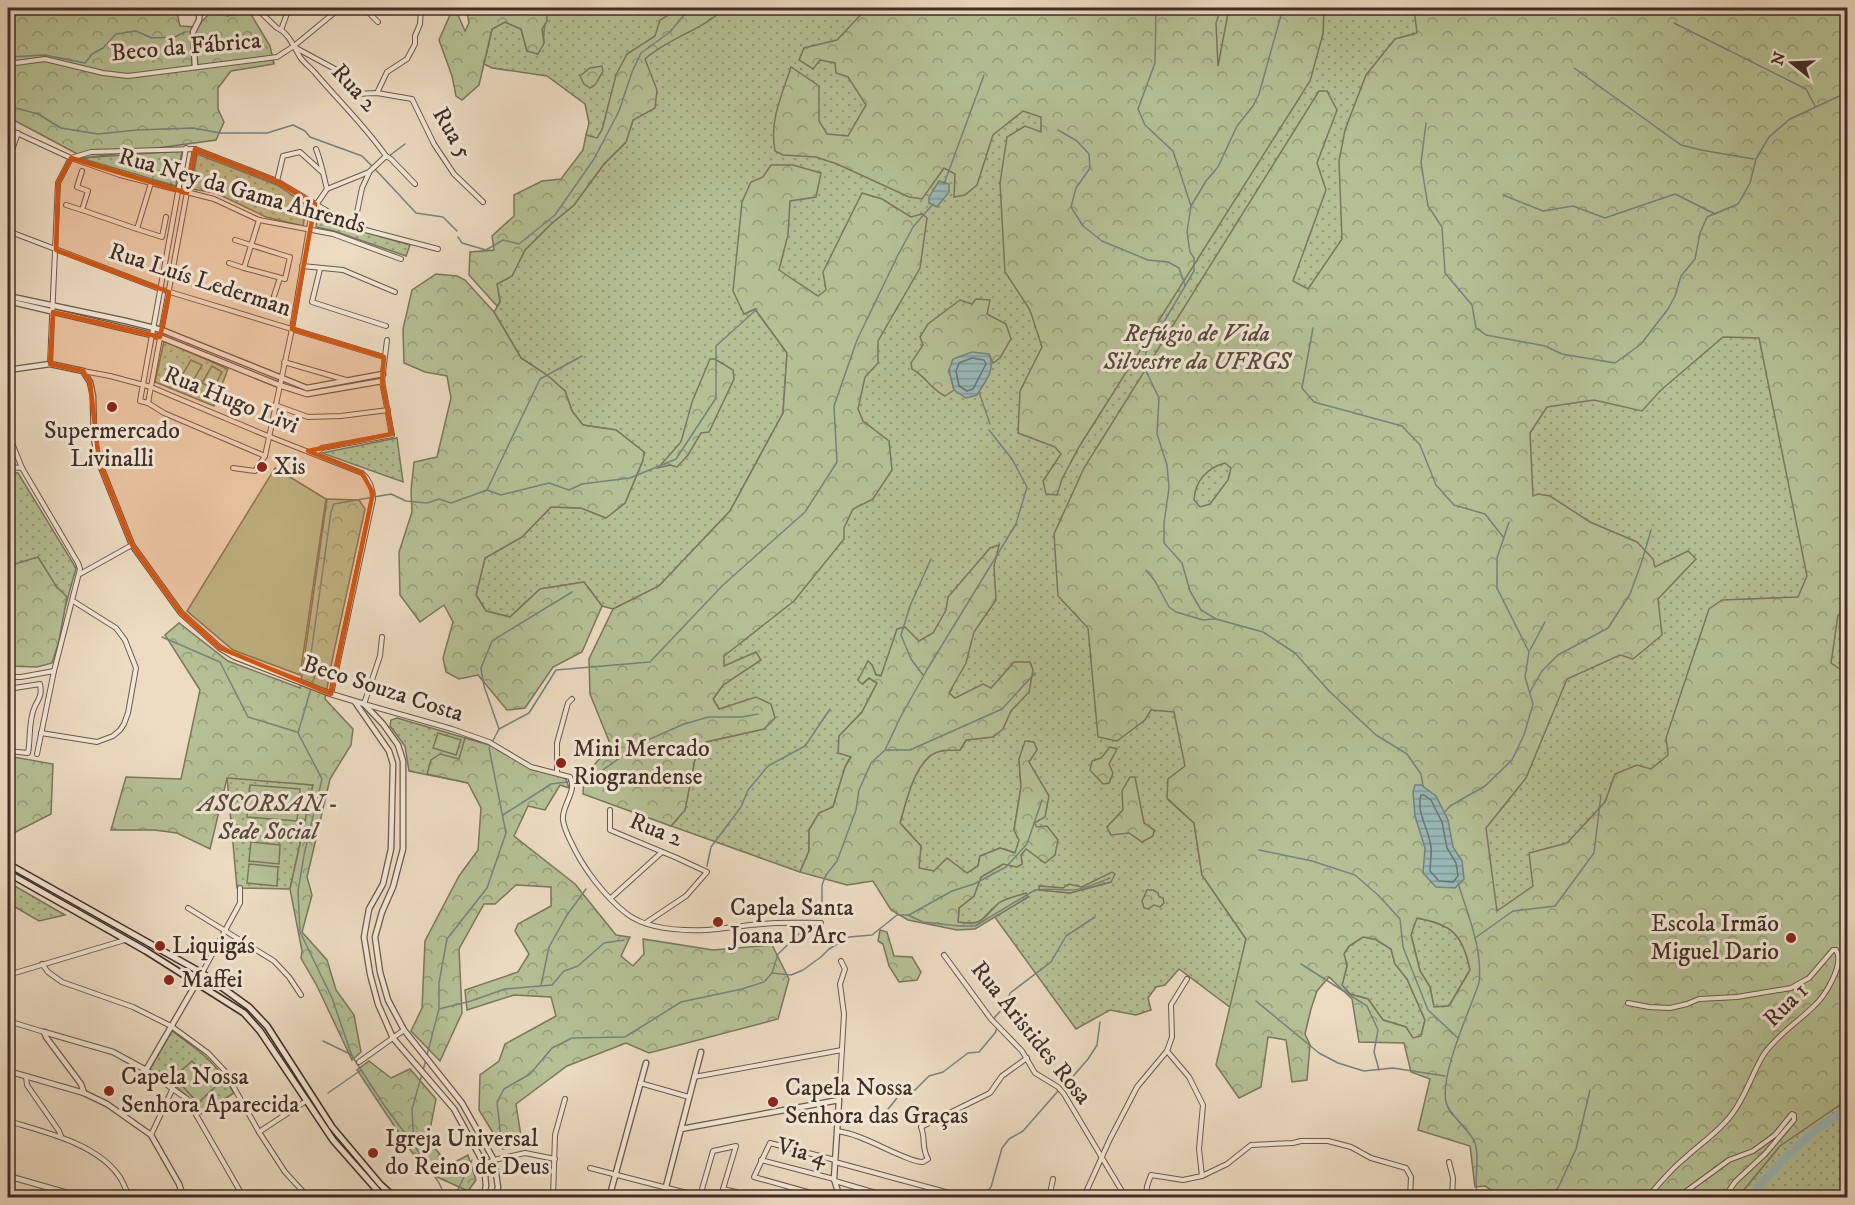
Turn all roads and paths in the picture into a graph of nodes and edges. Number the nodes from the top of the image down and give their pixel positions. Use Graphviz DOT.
graph roads {
  1 [pos="200,8"];
  2 [pos="256,8"];
  3 [pos="289,8"];
  4 [pos="340,8"];
  5 [pos="364,8"];
  6 [pos="421,8"];
  7 [pos="378,22"];
  8 [pos="281,30"];
  9 [pos="295,47"];
  10 [pos="8,64"];
  11 [pos="195,67"];
  12 [pos="377,93"];
  13 [pos="8,129"];
  14 [pos="18,133"];
  15 [pos="186,148"];
  16 [pos="195,149"];
  17 [pos="315,149"];
  18 [pos="387,156"];
  19 [pos="71,158"];
  20 [pos="8,161"];
  21 [pos="82,171"];
  22 [pos="322,172"];
  23 [pos="369,172"];
  24 [pos="277,181"];
  25 [pos="151,183"];
  26 [pos="415,184"];
  27 [pos="327,189"];
  28 [pos="178,190"];
  29 [pos="187,192"];
  30 [pos="483,202"];
  31 [pos="315,204"];
  32 [pos="66,205"];
  33 [pos="82,210"];
  34 [pos="166,217"];
  35 [pos="259,220"];
  36 [pos="354,227"];
  37 [pos="137,229"];
  38 [pos="308,230"];
  39 [pos="8,231"];
  40 [pos="235,240"];
  41 [pos="251,245"];
  42 [pos="438,249"];
  43 [pos="56,250"];
  44 [pos="401,259"];
  45 [pos="229,263"];
  46 [pos="302,266"];
  47 [pos="244,268"];
  48 [pos="320,269"];
  49 [pos="279,278"];
  50 [pos="160,289"];
  51 [pos="169,291"];
  52 [pos="396,292"];
  53 [pos="8,296"];
  54 [pos="274,296"];
  55 [pos="8,301"];
  56 [pos="53,309"];
  57 [pos="386,326"];
  58 [pos="153,328"];
  59 [pos="292,329"];
  60 [pos="162,330"];
  61 [pos="152,335"];
  62 [pos="160,337"];
  63 [pos="387,340"];
  64 [pos="384,357"];
  65 [pos="284,362"];
  66 [pos="50,364"];
  67 [pos="8,370"];
  68 [pos="83,371"];
  69 [pos="382,374"];
  70 [pos="280,378"];
  71 [pos="347,380"];
  72 [pos="382,381"];
  73 [pos="143,384"];
  74 [pos="279,384"];
  75 [pos="151,387"];
  76 [pos="148,403"];
  77 [pos="275,405"];
  78 [pos="388,410"];
  79 [pos="8,433"];
  80 [pos="268,436"];
  81 [pos="315,454"];
  82 [pos="265,456"];
  83 [pos="8,466"];
  84 [pos="22,468"];
  85 [pos="233,468"];
  86 [pos="132,545"];
  87 [pos="79,575"];
  88 [pos="72,601"];
  89 [pos="382,637"];
  90 [pos="54,671"];
  91 [pos="8,677"];
  92 [pos="8,689"];
  93 [pos="331,694"];
  94 [pos="572,699"];
  95 [pos="356,702"];
  96 [pos="364,704"];
  97 [pos="41,733"];
  98 [pos="8,751"];
  99 [pos="37,754"];
  100 [pos="557,773"];
  101 [pos="610,810"];
  102 [pos="662,852"];
  103 [pos="8,864"];
  104 [pos="8,873"];
  105 [pos="383,884"];
  106 [pos="393,887"];
  107 [pos="240,888"];
  108 [pos="611,898"];
  109 [pos="188,908"];
  110 [pos="646,923"];
  111 [pos="821,923"];
  112 [pos="226,930"];
  113 [pos="126,939"];
  114 [pos="944,955"];
  115 [pos="841,962"];
  116 [pos="42,964"];
  117 [pos="380,972"];
  118 [pos="202,973"];
  119 [pos="8,975"];
  120 [pos="370,975"];
  121 [pos="186,976"];
  122 [pos="211,978"];
  123 [pos="1187,979"];
  124 [pos="197,982"];
  125 [pos="301,995"];
  126 [pos="1628,1003"];
  127 [pos="8,1021"];
  128 [pos="171,1026"];
  129 [pos="404,1030"];
  130 [pos="44,1032"];
  131 [pos="393,1038"];
  132 [pos="842,1050"];
  133 [pos="1167,1051"];
  134 [pos="700,1052"];
  135 [pos="1026,1058"];
  136 [pos="359,1062"];
  137 [pos="646,1063"];
  138 [pos="146,1070"];
  139 [pos="8,1071"];
  140 [pos="26,1077"];
  141 [pos="694,1077"];
  142 [pos="640,1083"];
  143 [pos="173,1088"];
  144 [pos="84,1093"];
  145 [pos="689,1097"];
  146 [pos="565,1099"];
  147 [pos="839,1100"];
  148 [pos="306,1101"];
  149 [pos="8,1121"];
  150 [pos="681,1129"];
  151 [pos="837,1131"];
  152 [pos="259,1132"];
  153 [pos="151,1135"];
  154 [pos="61,1136"];
  155 [pos="1103,1158"];
  156 [pos="555,1159"];
  157 [pos="494,1160"];
  158 [pos="761,1160"];
  159 [pos="835,1161"];
  160 [pos="1449,1162"];
  161 [pos="484,1164"];
  162 [pos="590,1168"];
  163 [pos="616,1175"];
  164 [pos="8,1176"];
  165 [pos="1202,1176"];
  166 [pos="1053,1179"];
  167 [pos="834,1180"];
  168 [pos="666,1187"];
  169 [pos="953,1194"];
  170 [pos="735,1195"];
  171 [pos="748,1195"];
  172 [pos="700,1196"];
  173 [pos="85,1197"];
  174 [pos="130,1197"];
  175 [pos="180,1197"];
  176 [pos="244,1197"];
  177 [pos="309,1197"];
  178 [pos="384,1197"];
  179 [pos="395,1197"];
  180 [pos="483,1197"];
  181 [pos="495,1197"];
  182 [pos="553,1197"];
  183 [pos="609,1197"];
  184 [pos="663,1197"];
  185 [pos="706,1197"];
  186 [pos="757,1197"];
  187 [pos="829,1197"];
  188 [pos="840,1197"];
  189 [pos="893,1197"];
  190 [pos="1050,1197"];
  191 [pos="1085,1197"];
  192 [pos="1126,1197"];
  193 [pos="1146,1197"];
  194 [pos="1410,1197"];
  195 [pos="1452,1197"];
  196 [pos="1647,1197"];
  197 [pos="1677,1197"];
  198 [pos="1724,1197"];
  1 -- 11 [label="street"];
  2 -- 8 [label="street, Rua 2"];
  3 -- 8 [label="street"];
  4 -- 9 [label="street, Beco da Fábrica"];
  5 -- 7 [label="street"];
  6 -- 12 [label="street"];
  8 -- 9 [label="street, Rua 2"];
  9 -- 11 [label="street, Beco da Fábrica"];
  9 -- 12 [label="street, Rua 5"];
  9 -- 18 [label="street, Rua 2"];
  10 -- 11 [label="street, Beco da Fábrica"];
  12 -- 30 [label="street, Rua 5"];
  13 -- 14 [label="street, Rua Ney da Gama Ahrends"];
  14 -- 19 [label="street, Rua Ney da Gama Ahrends"];
  14 -- 20 [label="street"];
  15 -- 16 [label="street"];
  15 -- 19 [label="street"];
  15 -- 28 [label="street"];
  16 -- 24 [label="street"];
  16 -- 29 [label="street"];
  17 -- 22 [label="street"];
  18 -- 23 [label="street"];
  18 -- 26 [label="street, Rua 2"];
  19 -- 25 [label="street, Rua Ney da Gama Ahrends"];
  19 -- 43 [label="street"];
  21 -- 33 [label="street"];
  22 -- 24 [label="street"];
  22 -- 27 [label="street"];
  23 -- 27 [label="street"];
  23 -- 36 [label="street"];
  24 -- 31 [label="street"];
  25 -- 28 [label="street, Rua Ney da Gama Ahrends"];
  25 -- 37 [label="street"];
  27 -- 31 [label="street"];
  28 -- 29 [label="street, Rua Ney da Gama Ahrends"];
  28 -- 50 [label="street"];
  29 -- 35 [label="street, Rua Ney da Gama Ahrends"];
  29 -- 51 [label="street"];
  31 -- 36 [label="street"];
  31 -- 38 [label="street"];
  32 -- 33 [label="street"];
  33 -- 37 [label="street"];
  34 -- 37 [label="street"];
  35 -- 38 [label="street, Rua Ney da Gama Ahrends"];
  35 -- 41 [label="street"];
  36 -- 42 [label="street"];
  38 -- 44 [label="street, Rua Ney da Gama Ahrends"];
  38 -- 46 [label="street"];
  39 -- 43 [label="street, Rua Luís Lederman"];
  40 -- 41 [label="street"];
  41 -- 47 [label="street"];
  41 -- 49 [label="street"];
  43 -- 50 [label="street, Rua Luís Lederman"];
  43 -- 56 [label="street"];
  45 -- 47 [label="street"];
  46 -- 48 [label="street"];
  46 -- 59 [label="street"];
  47 -- 49 [label="street"];
  48 -- 52 [label="street"];
  48 -- 57 [label="street"];
  49 -- 54 [label="street"];
  50 -- 51 [label="street, Rua Luís Lederman"];
  50 -- 58 [label="street"];
  51 -- 59 [label="street, Rua Luís Lederman"];
  51 -- 60 [label="street"];
  53 -- 56 [label="street"];
  55 -- 56 [label="street"];
  56 -- 58 [label="street"];
  56 -- 61 [label="street"];
  56 -- 66 [label="street"];
  58 -- 60 [label="street"];
  58 -- 61 [label="street"];
  59 -- 64 [label="street, Rua Luís Lederman"];
  59 -- 65 [label="street"];
  60 -- 62 [label="street"];
  60 -- 70 [label="street"];
  61 -- 62 [label="street"];
  61 -- 73 [label="street"];
  62 -- 74 [label="street"];
  62 -- 75 [label="street"];
  63 -- 64 [label="street"];
  64 -- 69 [label="street"];
  65 -- 70 [label="street"];
  65 -- 71 [label="street"];
  66 -- 67 [label="street"];
  66 -- 68 [label="street"];
  68 -- 73 [label="street, Rua Hugo Livi"];
  68 -- 86 [label="street, Beco Souza Costa"];
  69 -- 71 [label="street"];
  69 -- 72 [label="street"];
  70 -- 71 [label="street"];
  70 -- 74 [label="street"];
  72 -- 74 [label="street"];
  72 -- 78 [label="street"];
  73 -- 75 [label="street, Rua Hugo Livi"];
  73 -- 76 [label="street"];
  74 -- 77 [label="street"];
  75 -- 76 [label="street"];
  75 -- 80 [label="street, Rua Hugo Livi"];
  76 -- 82 [label="street"];
  77 -- 78 [label="street"];
  77 -- 80 [label="street"];
  78 -- 81 [label="street"];
  79 -- 84 [label="street"];
  80 -- 81 [label="street, Rua Hugo Livi"];
  80 -- 82 [label="street"];
  81 -- 93 [label="street, Rua Hugo Livi"];
  82 -- 85 [label="street"];
  83 -- 84 [label="street"];
  84 -- 87 [label="street"];
  86 -- 87 [label="street"];
  86 -- 93 [label="street, Beco Souza Costa"];
  87 -- 88 [label="street"];
  88 -- 90 [label="street"];
  88 -- 97 [label="street"];
  89 -- 96 [label="street"];
  90 -- 91 [label="street"];
  90 -- 97 [label="street"];
  92 -- 98 [label="street"];
  93 -- 95 [label="street, Beco Souza Costa"];
  94 -- 100 [label="street"];
  95 -- 96 [label="street, Beco Souza Costa"];
  95 -- 105 [label="street"];
  96 -- 100 [label="street, Beco Souza Costa"];
  96 -- 106 [label="street"];
  97 -- 99 [label="street"];
  100 -- 108 [label="street"];
  101 -- 102 [label="street, Rua 2"];
  102 -- 108 [label="street"];
  102 -- 110 [label="street, Rua 2"];
  103 -- 118 [label="main road"];
  104 -- 113 [label="main road"];
  105 -- 106 [label="street"];
  105 -- 120 [label="street"];
  106 -- 117 [label="street"];
  107 -- 112 [label="street"];
  108 -- 110 [label="street"];
  109 -- 112 [label="street"];
  110 -- 111 [label="street"];
  112 -- 118 [label="street"];
  112 -- 125 [label="street"];
  113 -- 116 [label="street"];
  113 -- 121 [label="main road"];
  114 -- 135 [label="street, Rua Aristides Rosa"];
  115 -- 132 [label="street"];
  116 -- 119 [label="street"];
  116 -- 128 [label="street"];
  117 -- 120 [label="street"];
  117 -- 129 [label="street"];
  118 -- 121 [label="main road"];
  118 -- 122 [label="main road"];
  120 -- 131 [label="street"];
  121 -- 124 [label="main road"];
  122 -- 124 [label="main road"];
  122 -- 179 [label="main road"];
  123 -- 133 [label="street"];
  124 -- 128 [label="street"];
  124 -- 148 [label="main road"];
  126 -- 196 [label="street, Rua 1"];
  127 -- 130 [label="street"];
  128 -- 138 [label="street"];
  128 -- 152 [label="street"];
  129 -- 131 [label="street"];
  129 -- 157 [label="street"];
  130 -- 138 [label="street"];
  130 -- 144 [label="street"];
  131 -- 136 [label="street"];
  131 -- 161 [label="street"];
  132 -- 141 [label="street"];
  132 -- 147 [label="street"];
  133 -- 155 [label="street"];
  133 -- 165 [label="street"];
  134 -- 141 [label="street"];
  135 -- 151 [label="street"];
  135 -- 155 [label="street, Rua Aristides Rosa"];
  137 -- 142 [label="street"];
  138 -- 143 [label="street"];
  139 -- 140 [label="street"];
  140 -- 144 [label="street"];
  140 -- 154 [label="street"];
  141 -- 145 [label="street"];
  142 -- 145 [label="street"];
  142 -- 163 [label="street"];
  143 -- 153 [label="street"];
  143 -- 176 [label="street"];
  144 -- 153 [label="street"];
  145 -- 150 [label="street"];
  146 -- 156 [label="street"];
  147 -- 150 [label="street"];
  147 -- 151 [label="street"];
  148 -- 152 [label="street"];
  148 -- 178 [label="main road"];
  149 -- 154 [label="street"];
  150 -- 168 [label="street"];
  151 -- 159 [label="street"];
  152 -- 177 [label="street"];
  153 -- 175 [label="street"];
  154 -- 174 [label="street"];
  155 -- 191 [label="street"];
  155 -- 192 [label="street, Rua Aristides Rosa"];
  156 -- 157 [label="street"];
  156 -- 182 [label="street"];
  157 -- 161 [label="street"];
  157 -- 181 [label="street"];
  158 -- 159 [label="street"];
  158 -- 167 [label="street, Via 4"];
  158 -- 187 [label="street"];
  159 -- 167 [label="street"];
  159 -- 169 [label="street"];
  160 -- 195 [label="street"];
  161 -- 180 [label="street"];
  162 -- 163 [label="street"];
  163 -- 168 [label="street"];
  163 -- 183 [label="street"];
  164 -- 173 [label="street"];
  165 -- 193 [label="street"];
  165 -- 194 [label="street"];
  166 -- 190 [label="street"];
  167 -- 188 [label="street"];
  167 -- 189 [label="street, Via 4"];
  168 -- 172 [label="street"];
  168 -- 184 [label="street"];
  170 -- 172 [label="street"];
  171 -- 186 [label="street"];
  172 -- 185 [label="street"];
  197 -- 198 [label="street"];
}
